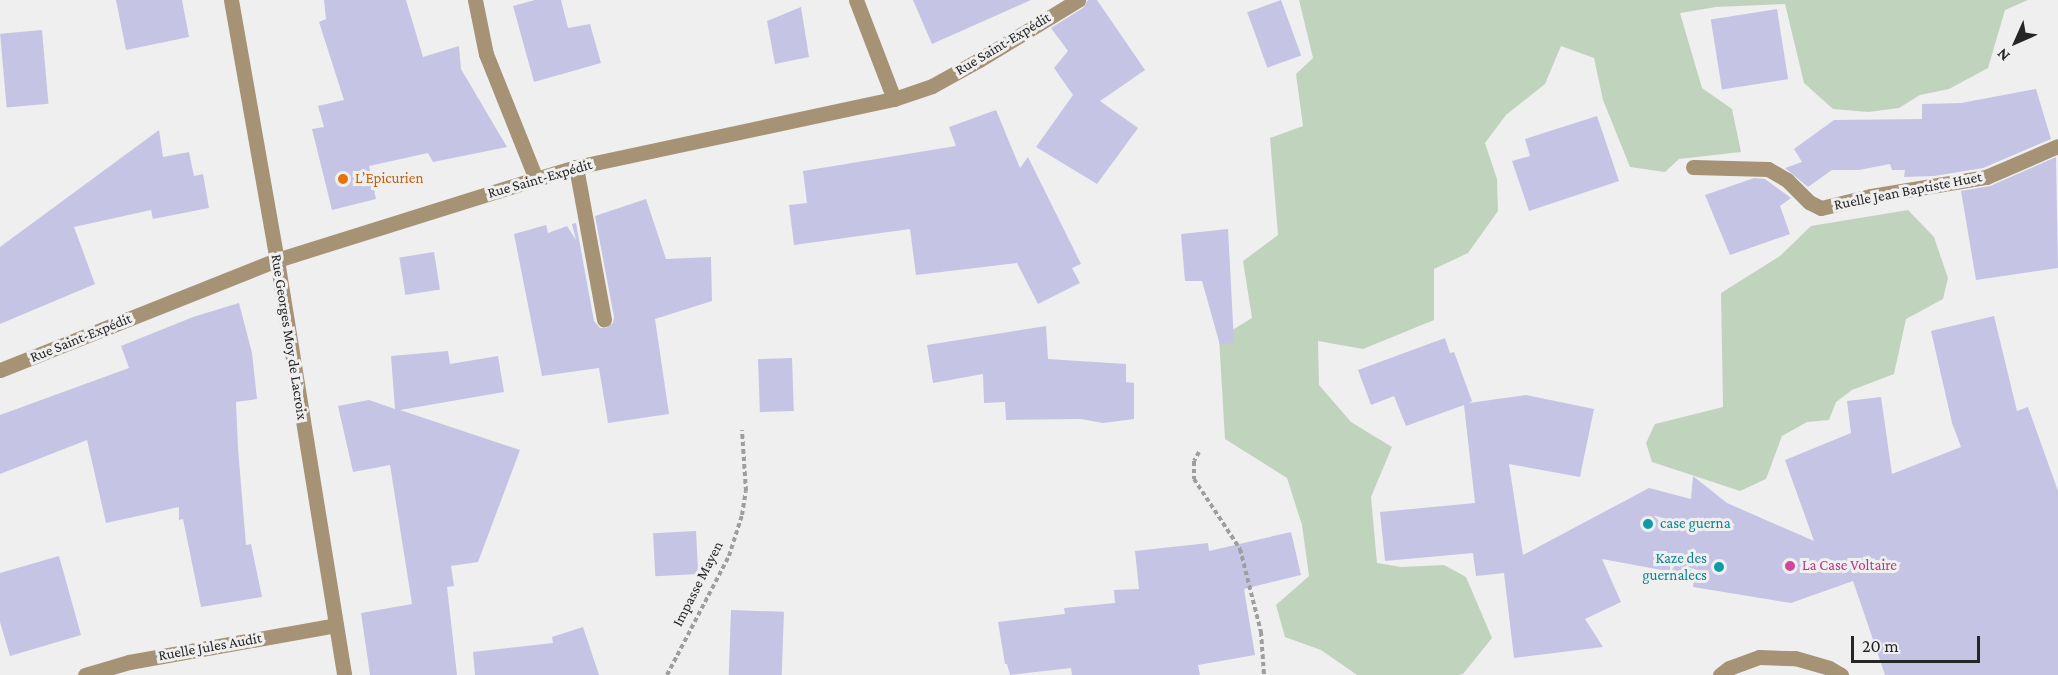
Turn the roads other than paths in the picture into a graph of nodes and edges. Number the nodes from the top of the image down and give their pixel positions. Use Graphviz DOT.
graph roads {
  1 [pos="231,0"];
  2 [pos="475,0"];
  3 [pos="856,0"];
  4 [pos="1078,0"];
  5 [pos="894,99"];
  6 [pos="2058,146"];
  7 [pos="1694,166"];
  8 [pos="576,167"];
  9 [pos="536,179"];
  10 [pos="277,261"];
  11 [pos="604,319"];
  12 [pos="0,370"];
  13 [pos="336,625"];
  14 [pos="86,675"];
  15 [pos="344,675"];
  16 [pos="1720,675"];
  17 [pos="1841,675"];
  1 -- 10 [label="street, Rue Georges Moy de Lacroix"];
  2 -- 9 [label="street"];
  3 -- 5 [label="street"];
  4 -- 5 [label="street, Rue Saint-Expédit"];
  5 -- 8 [label="street, Rue Saint-Expédit"];
  6 -- 7 [label="street, Ruelle Jean Baptiste Huet"];
  8 -- 9 [label="street, Rue Saint-Expédit"];
  8 -- 11 [label="street"];
  9 -- 10 [label="street, Rue Saint-Expédit"];
  10 -- 12 [label="street, Rue Saint-Expédit"];
  10 -- 13 [label="street, Rue Georges Moy de Lacroix"];
  13 -- 14 [label="street, Ruelle Jules Audit"];
  13 -- 15 [label="street, Rue Georges Moy de Lacroix"];
  16 -- 17 [label="street"];
}
